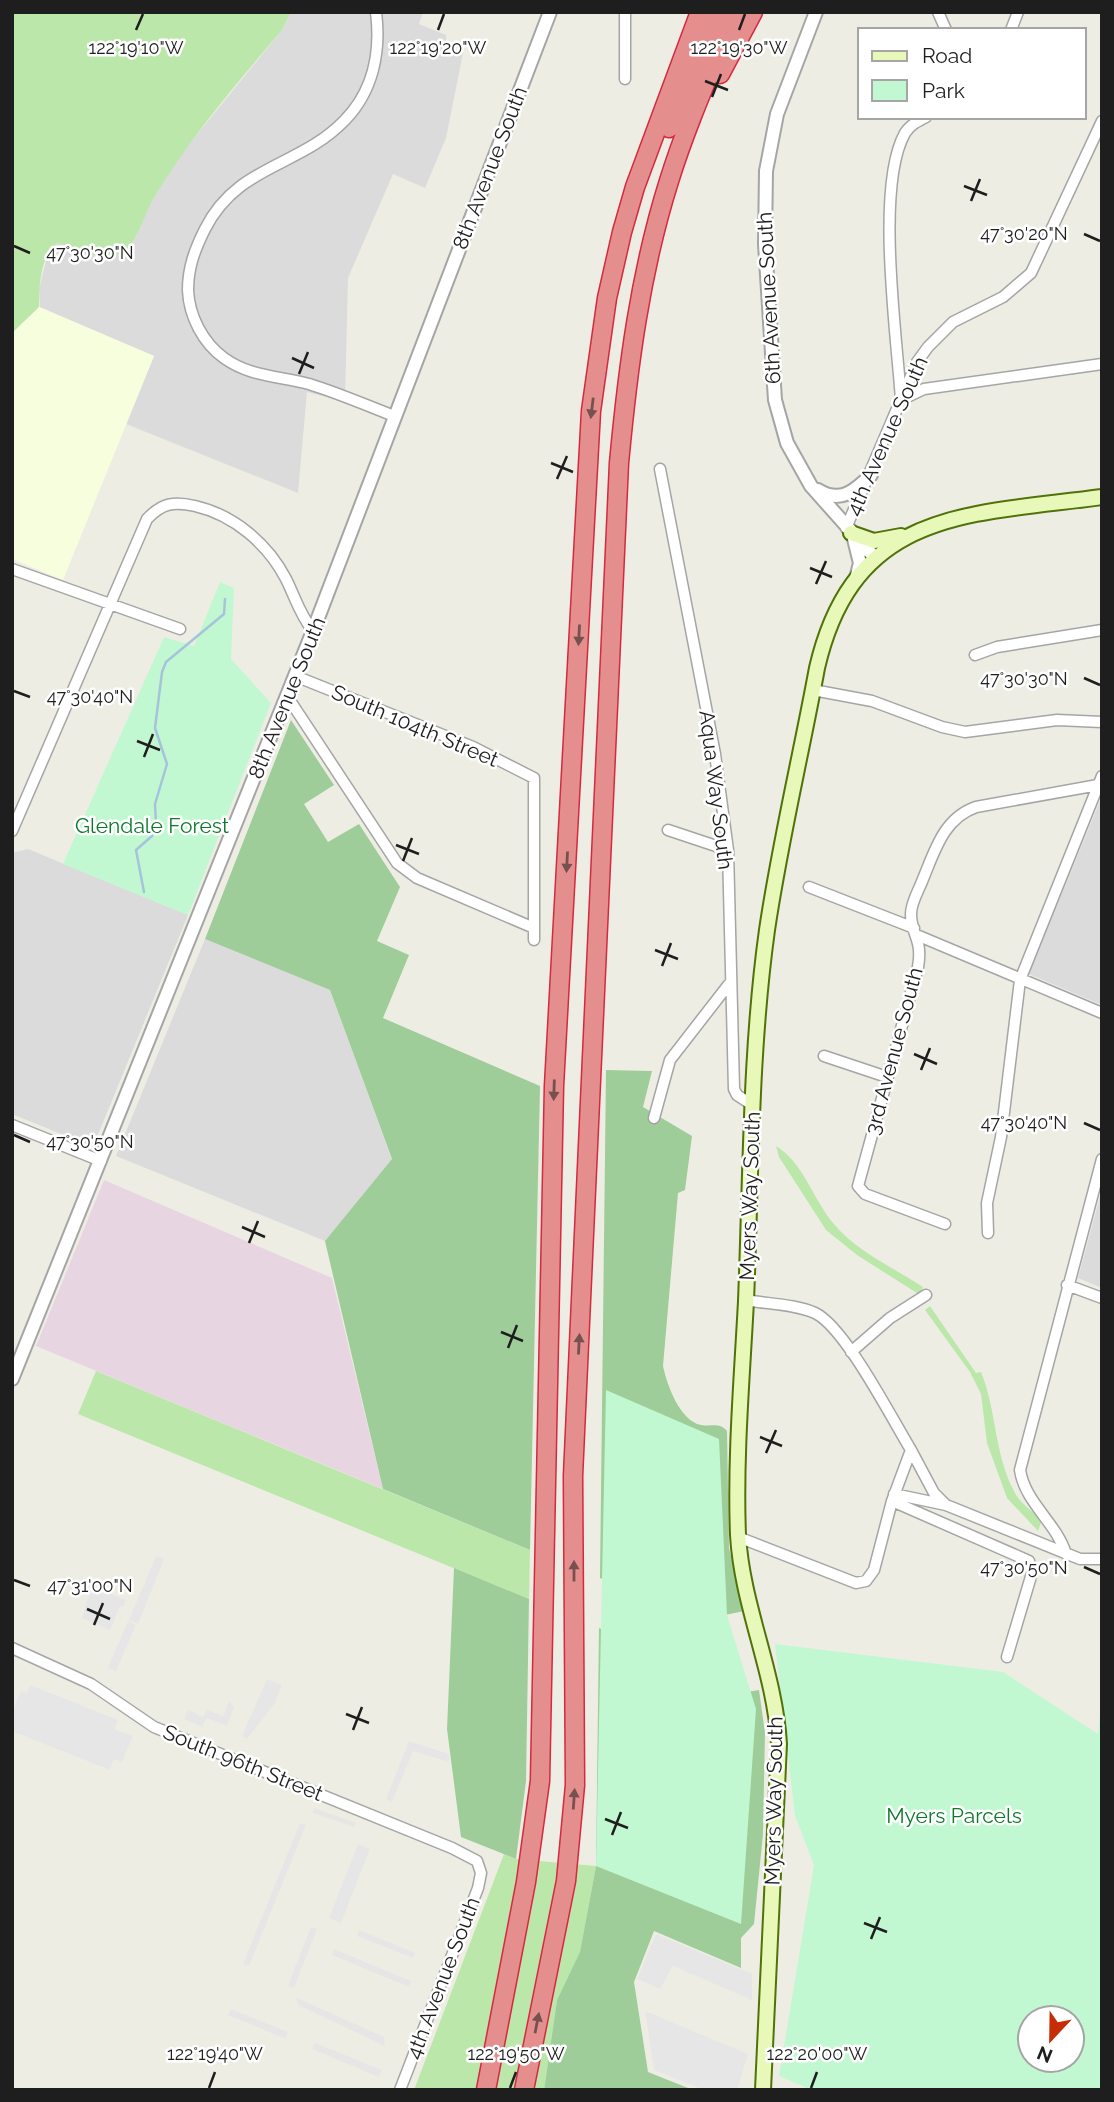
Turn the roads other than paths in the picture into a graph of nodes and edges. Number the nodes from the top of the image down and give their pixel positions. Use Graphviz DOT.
graph roads {
  1 [pos="376,12"];
  2 [pos="550,12"];
  3 [pos="625,12"];
  4 [pos="700,12"];
  5 [pos="716,12"];
  6 [pos="735,12"];
  7 [pos="753,12"];
  8 [pos="816,12"];
  9 [pos="625,79"];
  10 [pos="922,119"];
  11 [pos="690,121"];
  12 [pos="1102,121"];
  13 [pos="601,341"];
  14 [pos="1102,364"];
  15 [pos="901,400"];
  16 [pos="394,416"];
  17 [pos="660,469"];
  18 [pos="871,475"];
  19 [pos="811,486"];
  20 [pos="1102,497"];
  21 [pos="849,530"];
  22 [pos="909,534"];
  23 [pos="876,559"];
  24 [pos="12,569"];
  25 [pos="850,590"];
  26 [pos="108,604"];
  27 [pos="180,629"];
  28 [pos="1102,630"];
  29 [pos="313,631"];
  30 [pos="975,655"];
  31 [pos="295,676"];
  32 [pos="813,690"];
  33 [pos="287,696"];
  34 [pos="1102,722"];
  35 [pos="1100,780"];
  36 [pos="668,830"];
  37 [pos="12,831"];
  38 [pos="728,850"];
  39 [pos="809,887"];
  40 [pos="534,928"];
  41 [pos="916,932"];
  42 [pos="534,940"];
  43 [pos="1020,980"];
  44 [pos="729,984"];
  45 [pos="1102,1013"];
  46 [pos="824,1056"];
  47 [pos="887,1077"];
  48 [pos="754,1106"];
  49 [pos="654,1118"];
  50 [pos="12,1125"];
  51 [pos="1102,1159"];
  52 [pos="101,1161"];
  53 [pos="945,1224"];
  54 [pos="988,1233"];
  55 [pos="1068,1284"];
  56 [pos="926,1295"];
  57 [pos="1102,1298"];
  58 [pos="746,1300"];
  59 [pos="851,1352"];
  60 [pos="12,1379"];
  61 [pos="911,1450"];
  62 [pos="893,1497"];
  63 [pos="946,1505"];
  64 [pos="738,1537"];
  65 [pos="1066,1554"];
  66 [pos="1097,1560"];
  67 [pos="1102,1571"];
  68 [pos="12,1648"];
  69 [pos="1007,1657"];
  70 [pos="480,1865"];
  71 [pos="400,2090"];
  72 [pos="486,2090"];
  73 [pos="524,2090"];
  74 [pos="763,2090"];
  1 -- 16 [label="street"];
  2 -- 16 [label="street, 8th Avenue South"];
  3 -- 9 [label="street"];
  4 -- 13 [label="highway"];
  5 -- 13 [label="highway"];
  6 -- 11 [label="highway"];
  7 -- 11 [label="highway"];
  8 -- 19 [label="street, 6th Avenue South"];
  10 -- 15 [label="street"];
  73 -- 11 [label="highway, one-way"];
  12 -- 15 [label="street, 4th Avenue South"];
  13 -- 72 [label="highway, one-way"];
  14 -- 15 [label="street"];
  15 -- 18 [label="street, 4th Avenue South"];
  16 -- 29 [label="street, 8th Avenue South"];
  17 -- 38 [label="street, Aqua Way South"];
  18 -- 19 [label="street"];
  18 -- 21 [label="street, 4th Avenue South"];
  19 -- 21 [label="street, 6th Avenue South"];
  20 -- 22 [label="main road, Myers Way South"];
  21 -- 22 [label="main road"];
  21 -- 23 [label="street, 6th Avenue South"];
  21 -- 25 [label="street"];
  22 -- 23 [label="main road, Myers Way South"];
  23 -- 25 [label="main road, Myers Way South"];
  24 -- 26 [label="street"];
  25 -- 32 [label="main road, Myers Way South"];
  26 -- 27 [label="street"];
  26 -- 29 [label="street"];
  26 -- 37 [label="street"];
  28 -- 30 [label="street"];
  29 -- 31 [label="street, 8th Avenue South"];
  31 -- 33 [label="street, 8th Avenue South"];
  31 -- 40 [label="street, South 104th Street"];
  32 -- 34 [label="street"];
  32 -- 48 [label="main road, Myers Way South"];
  33 -- 40 [label="street"];
  33 -- 52 [label="street, 8th Avenue South"];
  35 -- 41 [label="street, 3rd Avenue South"];
  35 -- 43 [label="street"];
  36 -- 38 [label="street"];
  38 -- 44 [label="street, Aqua Way South"];
  39 -- 41 [label="street"];
  40 -- 42 [label="street"];
  41 -- 43 [label="street"];
  41 -- 47 [label="street, 3rd Avenue South"];
  43 -- 45 [label="street"];
  43 -- 54 [label="street"];
  44 -- 48 [label="street, Aqua Way South"];
  44 -- 49 [label="street"];
  46 -- 47 [label="street"];
  47 -- 53 [label="street, 3rd Avenue South"];
  48 -- 58 [label="main road, Myers Way South"];
  50 -- 52 [label="street"];
  51 -- 55 [label="street"];
  52 -- 60 [label="street, 8th Avenue South"];
  55 -- 57 [label="street"];
  55 -- 65 [label="street"];
  56 -- 59 [label="street"];
  58 -- 59 [label="street"];
  58 -- 64 [label="main road, Myers Way South"];
  59 -- 61 [label="street"];
  61 -- 62 [label="street"];
  61 -- 63 [label="street"];
  62 -- 63 [label="street"];
  62 -- 64 [label="street"];
  62 -- 69 [label="street"];
  63 -- 65 [label="street"];
  64 -- 74 [label="main road, Myers Way South"];
  65 -- 66 [label="street"];
  66 -- 67 [label="street"];
  68 -- 70 [label="street, South 96th Street"];
  70 -- 71 [label="street, 4th Avenue South"];
}
